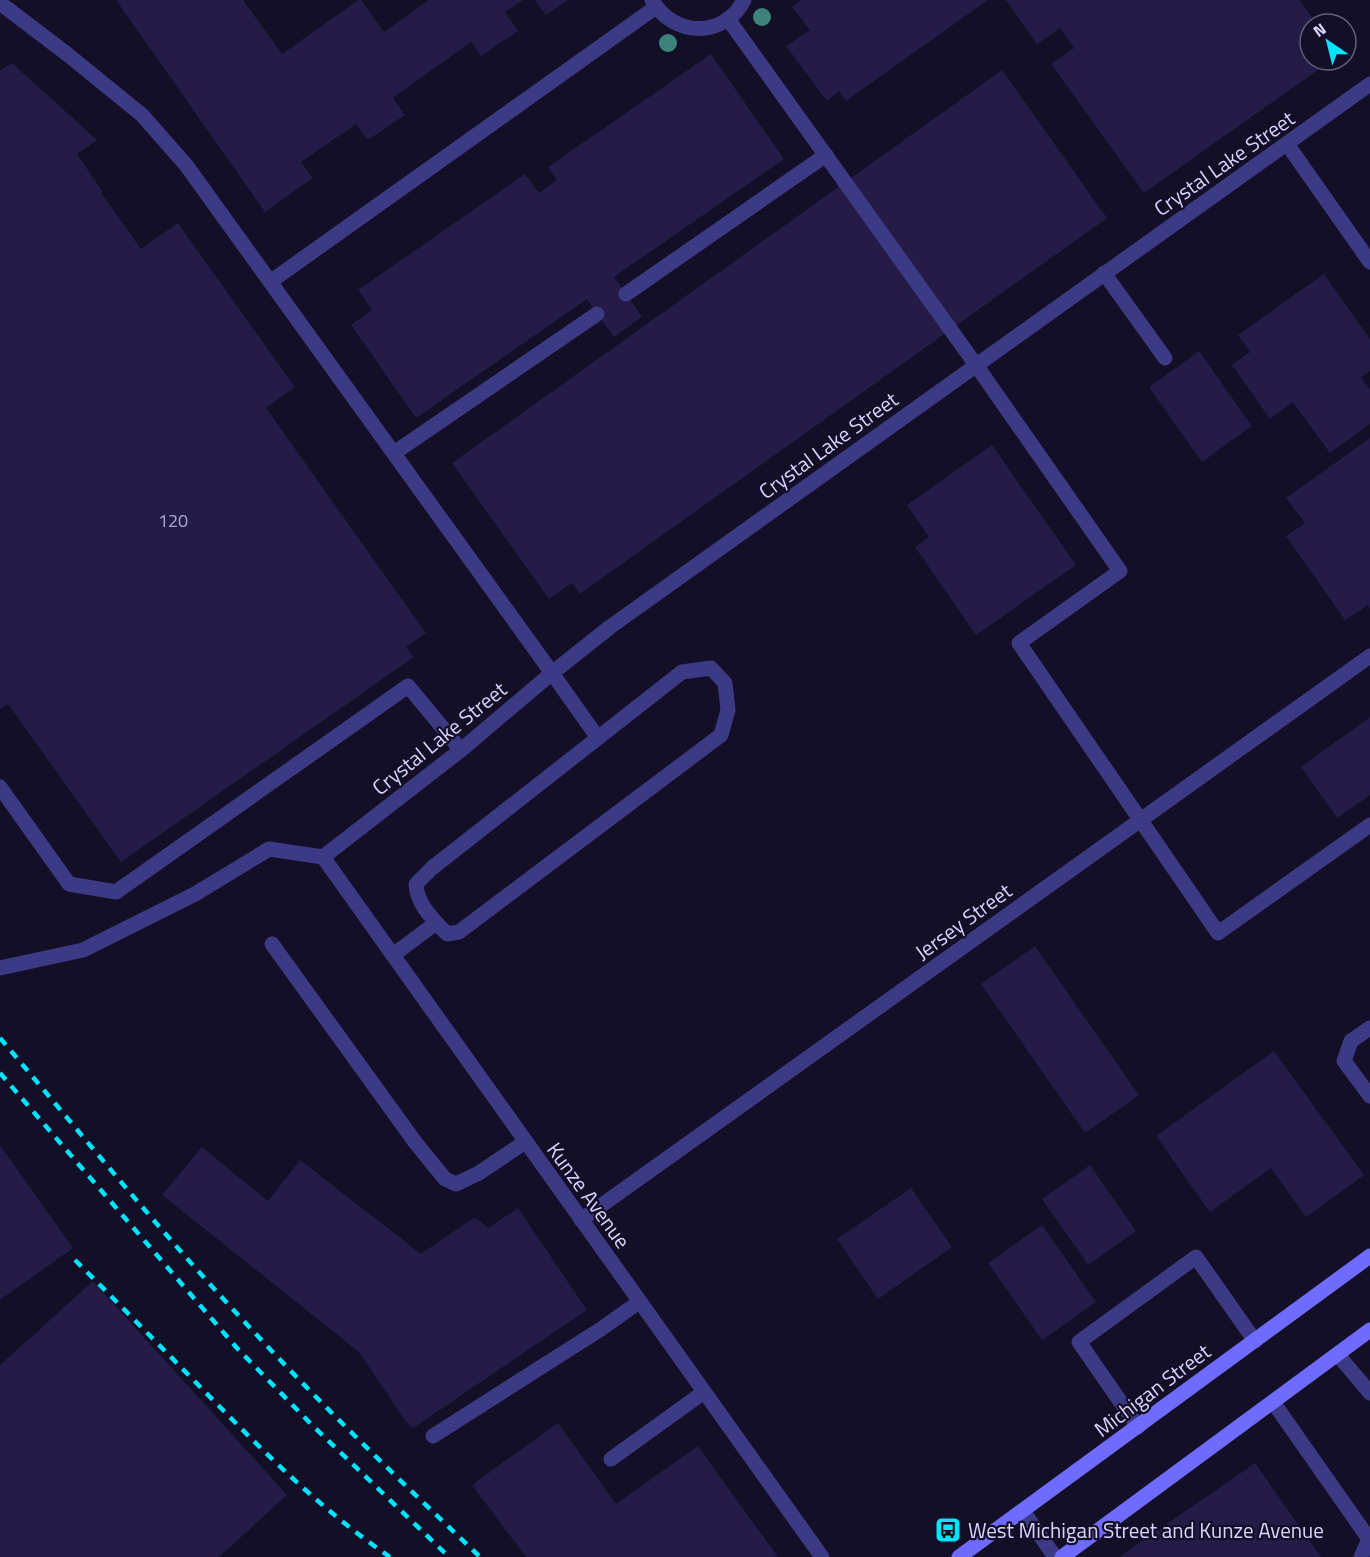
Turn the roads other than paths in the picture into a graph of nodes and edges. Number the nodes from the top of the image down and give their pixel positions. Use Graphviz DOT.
graph roads {
  1 [pos="744,0"];
  2 [pos="0,3"];
  3 [pos="654,4"];
  4 [pos="728,19"];
  5 [pos="1370,84"];
  6 [pos="1287,144"];
  7 [pos="826,155"];
  8 [pos="1370,262"];
  9 [pos="1104,273"];
  10 [pos="270,282"];
  11 [pos="626,294"];
  12 [pos="597,314"];
  13 [pos="1165,358"];
  14 [pos="976,365"];
  15 [pos="394,453"];
  16 [pos="1370,656"];
  17 [pos="552,673"];
  18 [pos="598,738"];
  19 [pos="461,750"];
  20 [pos="0,787"];
  21 [pos="1140,821"];
  22 [pos="1370,825"];
  23 [pos="323,857"];
  24 [pos="436,923"];
  25 [pos="272,944"];
  26 [pos="393,955"];
  27 [pos="0,968"];
  28 [pos="1370,1028"];
  29 [pos="1370,1096"];
  30 [pos="525,1142"];
  31 [pos="581,1220"];
  32 [pos="1370,1256"];
  33 [pos="639,1302"];
  34 [pos="1370,1330"];
  35 [pos="1255,1341"];
  36 [pos="1338,1355"];
  37 [pos="704,1392"];
  38 [pos="1370,1393"];
  39 [pos="1273,1402"];
  40 [pos="1138,1427"];
  41 [pos="433,1436"];
  42 [pos="611,1458"];
  43 [pos="1023,1511"];
  44 [pos="822,1557"];
  45 [pos="959,1557"];
  46 [pos="1055,1557"];
  47 [pos="1062,1557"];
  48 [pos="1360,1557"];
  1 -- 4 [label="street"];
  2 -- 10 [label="street"];
  3 -- 4 [label="street"];
  3 -- 10 [label="street"];
  4 -- 7 [label="street"];
  5 -- 6 [label="street, Crystal Lake Street"];
  6 -- 8 [label="street"];
  6 -- 9 [label="street, Crystal Lake Street"];
  7 -- 11 [label="street"];
  7 -- 14 [label="street"];
  9 -- 13 [label="street"];
  9 -- 14 [label="street, Crystal Lake Street"];
  10 -- 15 [label="street"];
  12 -- 15 [label="street"];
  14 -- 17 [label="street, Crystal Lake Street"];
  14 -- 21 [label="street"];
  15 -- 17 [label="street"];
  16 -- 21 [label="street, Jersey Street"];
  17 -- 18 [label="street"];
  17 -- 19 [label="street, Crystal Lake Street"];
  18 -- 24 [label="street"];
  18 -- 24 [label="street"];
  19 -- 20 [label="street"];
  19 -- 23 [label="street, Crystal Lake Street"];
  21 -- 22 [label="street"];
  21 -- 31 [label="street, Jersey Street"];
  23 -- 26 [label="street, Kunze Avenue"];
  23 -- 27 [label="street"];
  24 -- 26 [label="street"];
  25 -- 30 [label="street"];
  26 -- 30 [label="street, Kunze Avenue"];
  28 -- 29 [label="street"];
  30 -- 31 [label="street, Kunze Avenue"];
  31 -- 33 [label="street, Kunze Avenue"];
  32 -- 35 [label="main road, Michigan Street"];
  33 -- 37 [label="street, Kunze Avenue"];
  33 -- 41 [label="street"];
  34 -- 36 [label="main road"];
  35 -- 40 [label="main road, Michigan Street"];
  35 -- 40 [label="street"];
  36 -- 38 [label="street"];
  36 -- 39 [label="main road"];
  37 -- 42 [label="street"];
  37 -- 44 [label="street, Kunze Avenue"];
  39 -- 47 [label="main road"];
  39 -- 48 [label="street"];
  40 -- 43 [label="main road, Michigan Street"];
  43 -- 45 [label="main road, Michigan Street"];
  43 -- 46 [label="street"];
}
